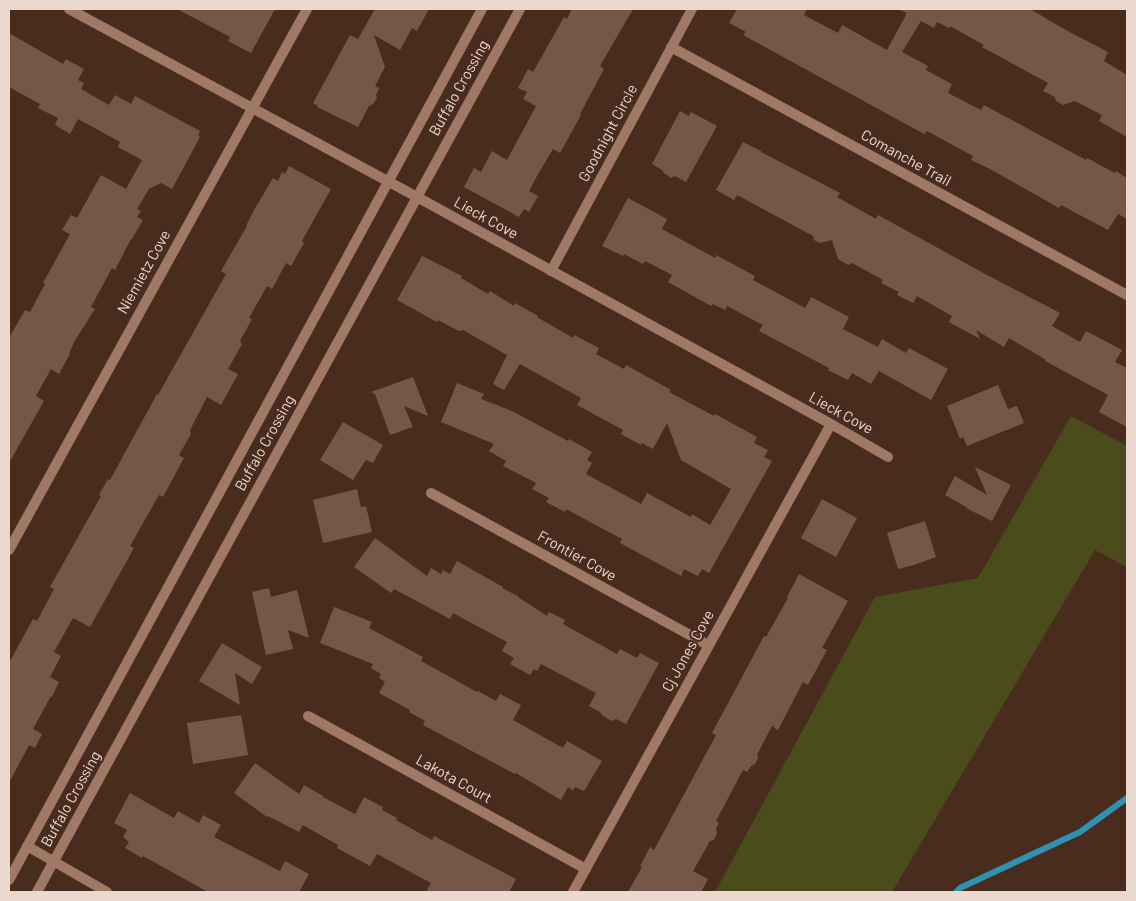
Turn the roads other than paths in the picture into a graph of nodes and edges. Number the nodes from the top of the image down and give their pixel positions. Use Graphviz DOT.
graph roads {
  1 [pos="68,9"];
  2 [pos="307,9"];
  3 [pos="482,9"];
  4 [pos="520,9"];
  5 [pos="692,9"];
  6 [pos="671,47"];
  7 [pos="252,107"];
  8 [pos="388,182"];
  9 [pos="417,197"];
  10 [pos="551,271"];
  11 [pos="1127,295"];
  12 [pos="831,424"];
  13 [pos="888,457"];
  14 [pos="431,493"];
  15 [pos="9,550"];
  16 [pos="708,645"];
  17 [pos="308,716"];
  18 [pos="27,846"];
  19 [pos="54,861"];
  20 [pos="586,869"];
  21 [pos="9,880"];
  22 [pos="37,892"];
  23 [pos="107,892"];
  24 [pos="573,892"];
  1 -- 7 [label="street, Lieck Cove"];
  2 -- 7 [label="street, Niemietz Cove"];
  3 -- 8 [label="street, Buffalo Crossing"];
  4 -- 9 [label="street, Buffalo Crossing"];
  5 -- 6 [label="street, Goodnight Circle"];
  6 -- 10 [label="street, Goodnight Circle"];
  6 -- 11 [label="street, Comanche Trail"];
  7 -- 8 [label="street, Lieck Cove"];
  7 -- 15 [label="street, Niemietz Cove"];
  8 -- 9 [label="street, Lieck Cove"];
  8 -- 18 [label="street, Buffalo Crossing"];
  9 -- 10 [label="street, Lieck Cove"];
  9 -- 19 [label="street, Buffalo Crossing"];
  10 -- 12 [label="street, Lieck Cove"];
  12 -- 13 [label="street, Lieck Cove"];
  12 -- 16 [label="street, Cj Jones Cove"];
  14 -- 16 [label="street, Frontier Cove"];
  16 -- 20 [label="street, Cj Jones Cove"];
  17 -- 20 [label="street, Lakota Court"];
  18 -- 19 [label="street"];
  18 -- 21 [label="street, Buffalo Crossing"];
  19 -- 22 [label="street, Buffalo Crossing"];
  19 -- 23 [label="street"];
  20 -- 24 [label="street, Cj Jones Cove"];
}
